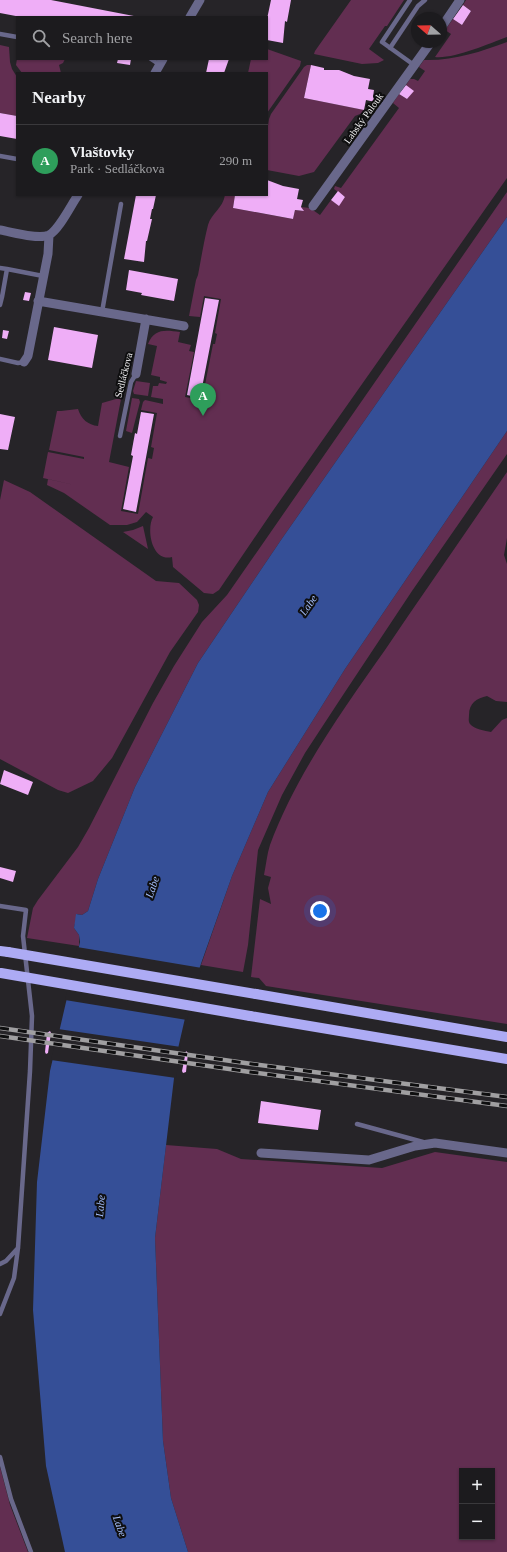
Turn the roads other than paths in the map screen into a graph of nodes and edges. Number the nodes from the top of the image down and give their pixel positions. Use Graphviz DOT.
graph roads {
  1 [pos="200,0"];
  2 [pos="410,0"];
  3 [pos="425,0"];
  4 [pos="460,0"];
  5 [pos="191,16"];
  6 [pos="447,19"];
  7 [pos="0,34"];
  8 [pos="16,37"];
  9 [pos="390,48"];
  10 [pos="427,48"];
  11 [pos="162,62"];
  12 [pos="414,65"];
  13 [pos="155,72"];
  14 [pos="0,156"];
  15 [pos="16,159"];
  16 [pos="77,196"];
  17 [pos="121,204"];
  18 [pos="313,206"];
  19 [pos="0,230"];
  20 [pos="49,235"];
  21 [pos="0,268"];
  22 [pos="7,269"];
  23 [pos="43,276"];
  24 [pos="1,297"];
  25 [pos="38,301"];
  26 [pos="0,305"];
  27 [pos="102,312"];
  28 [pos="146,319"];
  29 [pos="184,326"];
  30 [pos="0,359"];
  31 [pos="24,362"];
  32 [pos="136,374"];
  33 [pos="120,436"];
  34 [pos="0,906"];
  35 [pos="4,952"];
  36 [pos="1,972"];
  37 [pos="507,1037"];
  38 [pos="507,1059"];
  39 [pos="357,1124"];
  40 [pos="426,1143"];
  41 [pos="507,1152"];
  42 [pos="261,1153"];
  43 [pos="18,1248"];
  44 [pos="0,1264"];
  45 [pos="0,1314"];
  46 [pos="0,1457"];
  47 [pos="31,1552"];
  1 -- 5 [label="street"];
  2 -- 9 [label="lane"];
  3 -- 9 [label="lane"];
  4 -- 6 [label="street"];
  7 -- 8 [label="lane"];
  9 -- 12 [label="lane"];
  10 -- 12 [label="street, Labský Palouk"];
  11 -- 13 [label="street"];
  12 -- 18 [label="street, Labský Palouk"];
  14 -- 15 [label="lane"];
  16 -- 20 [label="street"];
  17 -- 27 [label="lane"];
  19 -- 20 [label="street"];
  20 -- 23 [label="street"];
  21 -- 22 [label="lane"];
  22 -- 23 [label="lane"];
  22 -- 24 [label="lane"];
  23 -- 25 [label="street"];
  24 -- 26 [label="lane"];
  25 -- 27 [label="street"];
  25 -- 31 [label="street"];
  27 -- 28 [label="street"];
  28 -- 29 [label="street"];
  28 -- 32 [label="street, Sedláčkova"];
  30 -- 31 [label="lane"];
  32 -- 33 [label="lane, Sedláčkova"];
  34 -- 43 [label="lane"];
  35 -- 37 [label="main road, bridge"];
  36 -- 38 [label="main road, bridge"];
  39 -- 40 [label="lane"];
  40 -- 41 [label="street"];
  40 -- 42 [label="street"];
  43 -- 44 [label="lane"];
  43 -- 45 [label="lane"];
  46 -- 47 [label="lane"];
}
